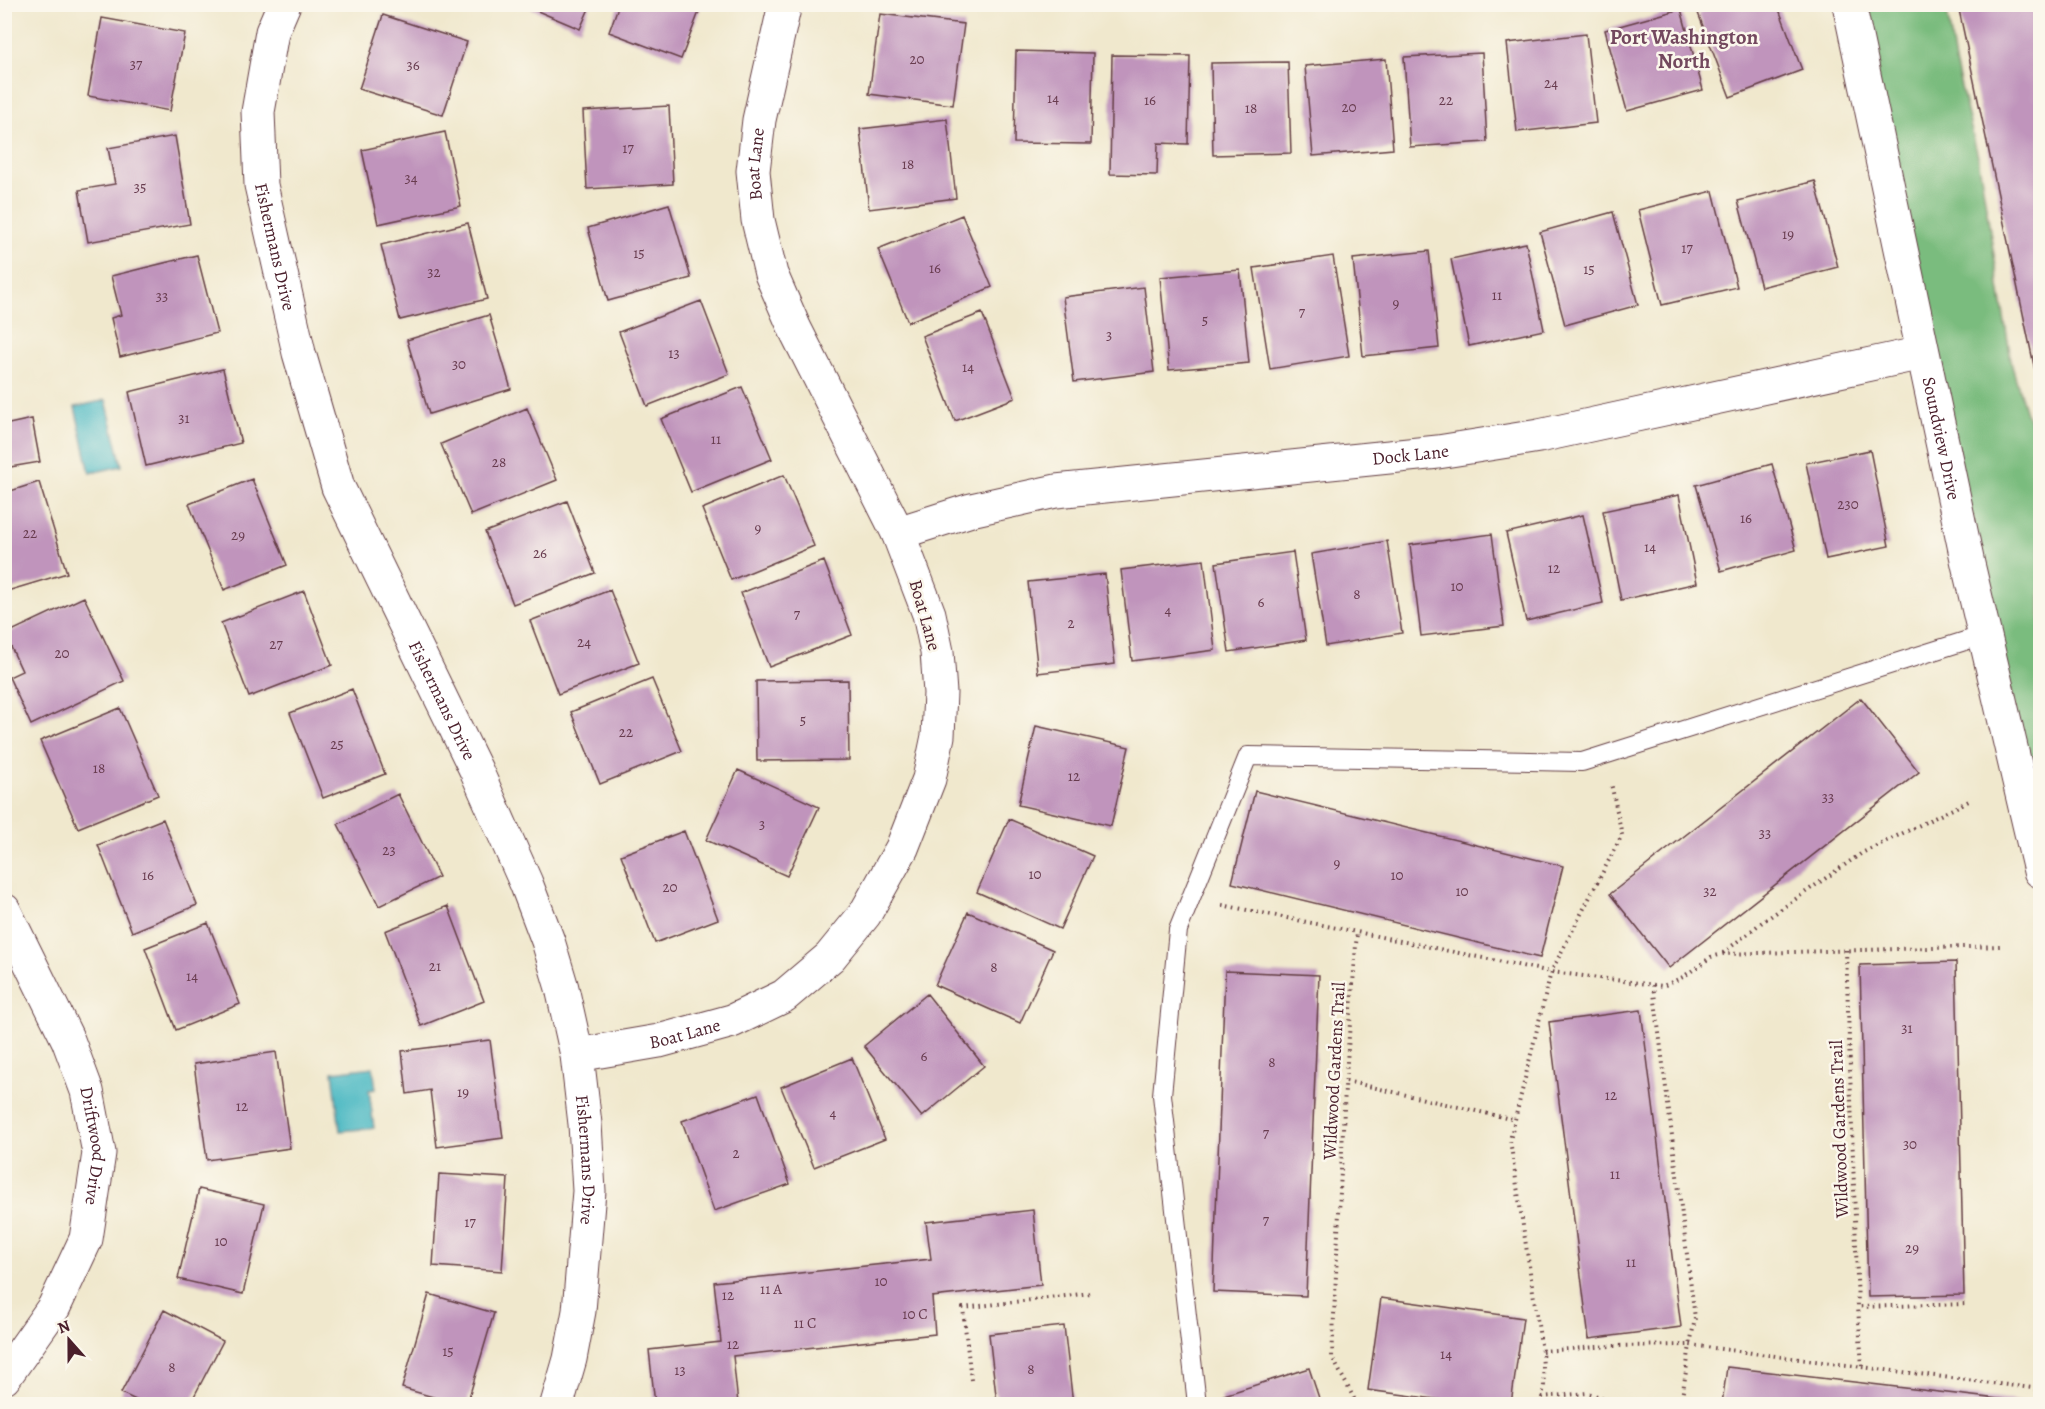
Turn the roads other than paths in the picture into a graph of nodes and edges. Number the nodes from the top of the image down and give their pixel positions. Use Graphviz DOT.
graph roads {
  1 [pos="284,4"];
  2 [pos="785,4"];
  3 [pos="1849,4"];
  4 [pos="1922,353"];
  5 [pos="898,533"];
  6 [pos="1984,635"];
  7 [pos="2040,871"];
  8 [pos="4,910"];
  9 [pos="577,1056"];
  10 [pos="4,1378"];
  11 [pos="557,1404"];
  12 [pos="1197,1404"];
  1 -- 9 [label="street, Fishermans Drive"];
  2 -- 5 [label="street, Boat Lane"];
  3 -- 4 [label="street, Soundview Drive"];
  4 -- 5 [label="street, Dock Lane"];
  4 -- 6 [label="street, Soundview Drive"];
  5 -- 9 [label="street, Boat Lane"];
  6 -- 7 [label="street, Soundview Drive"];
  6 -- 12 [label="lane"];
  8 -- 10 [label="street, Driftwood Drive"];
  9 -- 11 [label="street, Fishermans Drive"];
}
